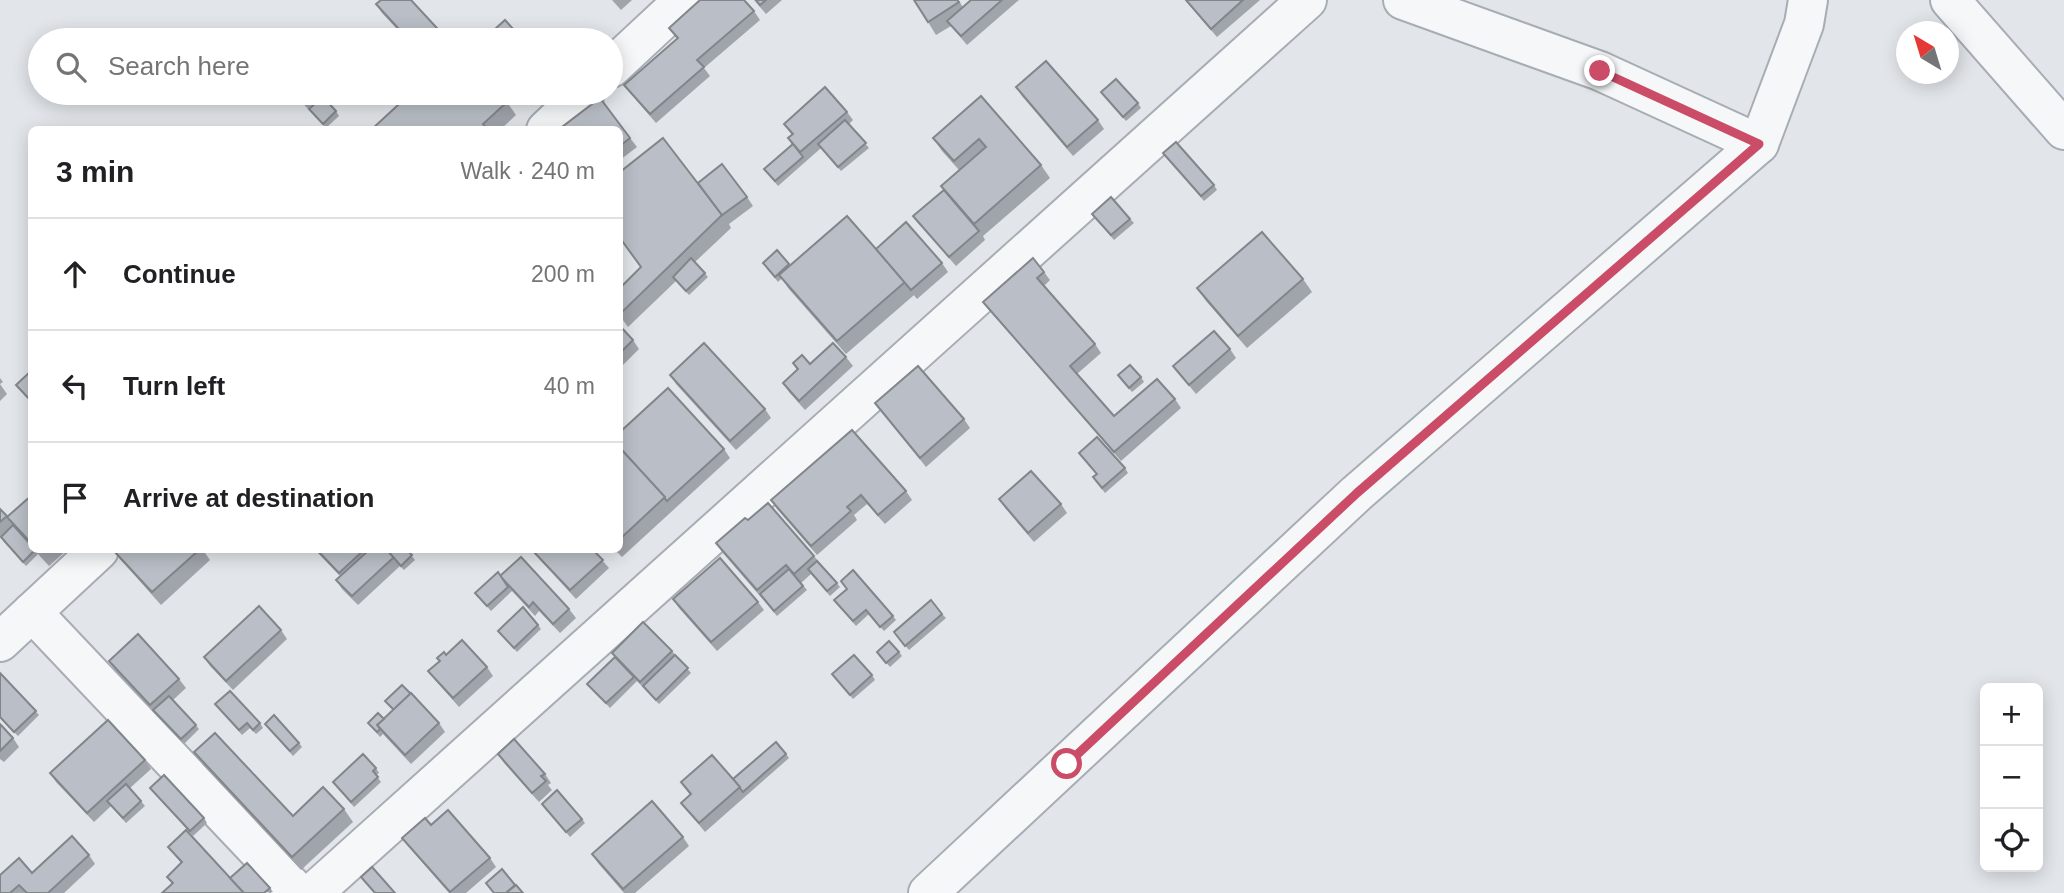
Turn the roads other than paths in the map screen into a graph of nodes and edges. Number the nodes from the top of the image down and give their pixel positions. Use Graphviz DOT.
graph roads {
  1 [pos="684,0"];
  2 [pos="1307,0"];
  3 [pos="1403,0"];
  4 [pos="1808,0"];
  5 [pos="1950,0"];
  6 [pos="623,57"];
  7 [pos="572,105"];
  8 [pos="550,126"];
  9 [pos="2064,130"];
  10 [pos="1759,144"];
  11 [pos="96,553"];
  12 [pos="32,612"];
  13 [pos="0,642"];
  14 [pos="298,893"];
  15 [pos="313,893"];
  16 [pos="928,893"];
  1 -- 6 [label="street"];
  2 -- 15 [label="street"];
  3 -- 10 [label="street"];
  4 -- 10 [label="street"];
  5 -- 9 [label="street"];
  7 -- 8 [label="street"];
  10 -- 16 [label="street"];
  11 -- 12 [label="street"];
  12 -- 13 [label="street"];
  12 -- 14 [label="street"];
}
